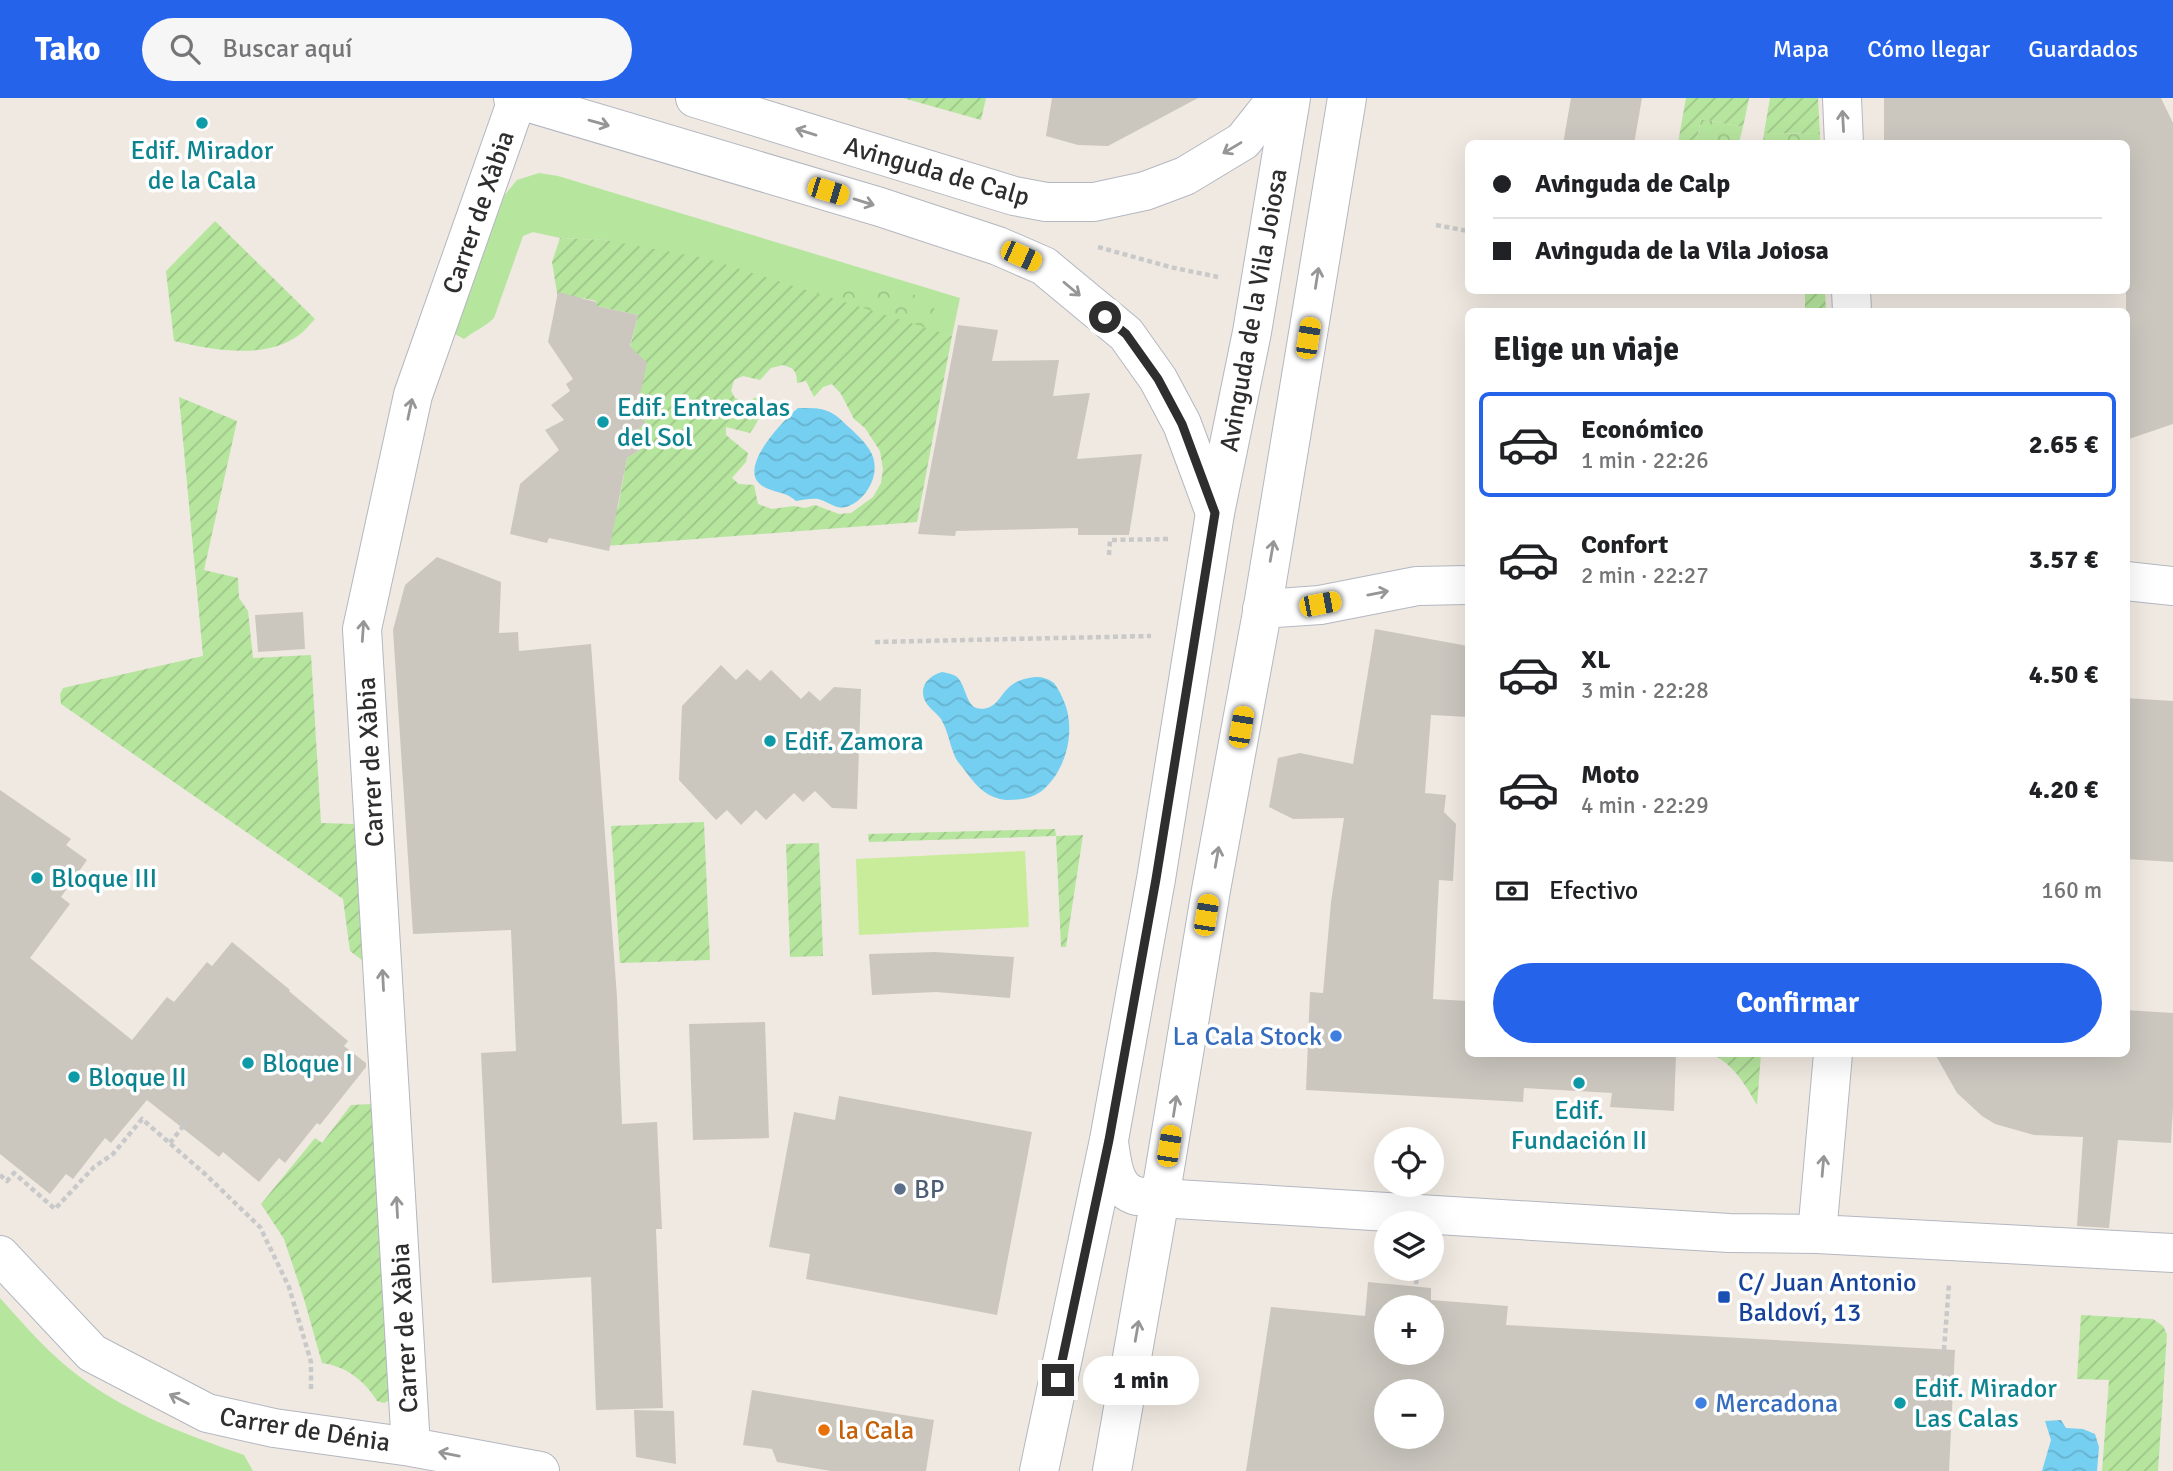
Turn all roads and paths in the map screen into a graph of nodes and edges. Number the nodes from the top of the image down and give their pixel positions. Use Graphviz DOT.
graph roads {
  1 [pos="695,98"];
  2 [pos="1277,98"];
  3 [pos="1291,98"];
  4 [pos="1347,98"];
  5 [pos="1842,98"];
  6 [pos="515,99"];
  7 [pos="1844,140"];
  8 [pos="1436,225"];
  9 [pos="1465,230"];
  10 [pos="1213,526"];
  11 [pos="1109,555"];
  12 [pos="2130,581"];
  13 [pos="1465,585"];
  14 [pos="2173,586"];
  15 [pos="1262,609"];
  16 [pos="1194,636"];
  17 [pos="876,642"];
  18 [pos="1833,1057"];
  19 [pos="187,1121"];
  20 [pos="1109,1140"];
  21 [pos="170,1143"];
  22 [pos="0,1175"];
  23 [pos="1147,1196"];
  24 [pos="1817,1234"];
  25 [pos="1951,1242"];
  26 [pos="2173,1253"];
  27 [pos="1085,1254"];
  28 [pos="0,1255"];
  29 [pos="1416,1281"];
  30 [pos="1416,1284"];
  31 [pos="1944,1350"];
  32 [pos="311,1433"];
  33 [pos="411,1447"];
  34 [pos="540,1471"];
  35 [pos="1039,1471"];
  36 [pos="1112,1471"];
  2 -- 1 [label="street, Avinguda de Calp, one-way"];
  3 -- 10 [label="street, Avinguda de la Vila Joiosa"];
  15 -- 4 [label="street, one-way"];
  7 -- 5 [label="street, one-way"];
  6 -- 10 [label="street, Avinguda de Calp, one-way"];
  33 -- 6 [label="street, Carrer de Xàbia, one-way"];
  8 -- 9 [label="path"];
  10 -- 11 [label="path"];
  10 -- 16 [label="street, Avinguda de la Vila Joiosa"];
  12 -- 14 [label="street"];
  15 -- 13 [label="street, one-way"];
  23 -- 15 [label="street, one-way"];
  16 -- 17 [label="path"];
  16 -- 20 [label="street, Avinguda de la Vila Joiosa"];
  24 -- 18 [label="street, one-way"];
  19 -- 21 [label="path"];
  20 -- 23 [label="street"];
  20 -- 27 [label="street, Avinguda de la Vila Joiosa"];
  21 -- 22 [label="path"];
  21 -- 32 [label="path"];
  23 -- 24 [label="street"];
  23 -- 27 [label="street"];
  36 -- 23 [label="street, one-way"];
  24 -- 25 [label="street"];
  25 -- 26 [label="street"];
  25 -- 31 [label="path"];
  27 -- 35 [label="street, Avinguda de la Vila Joiosa"];
  32 -- 28 [label="street, Carrer de Dénia, one-way"];
  29 -- 30 [label="path"];
  32 -- 33 [label="street, Carrer de Dénia"];
  34 -- 33 [label="street, Carrer de Dénia, one-way"];
}
